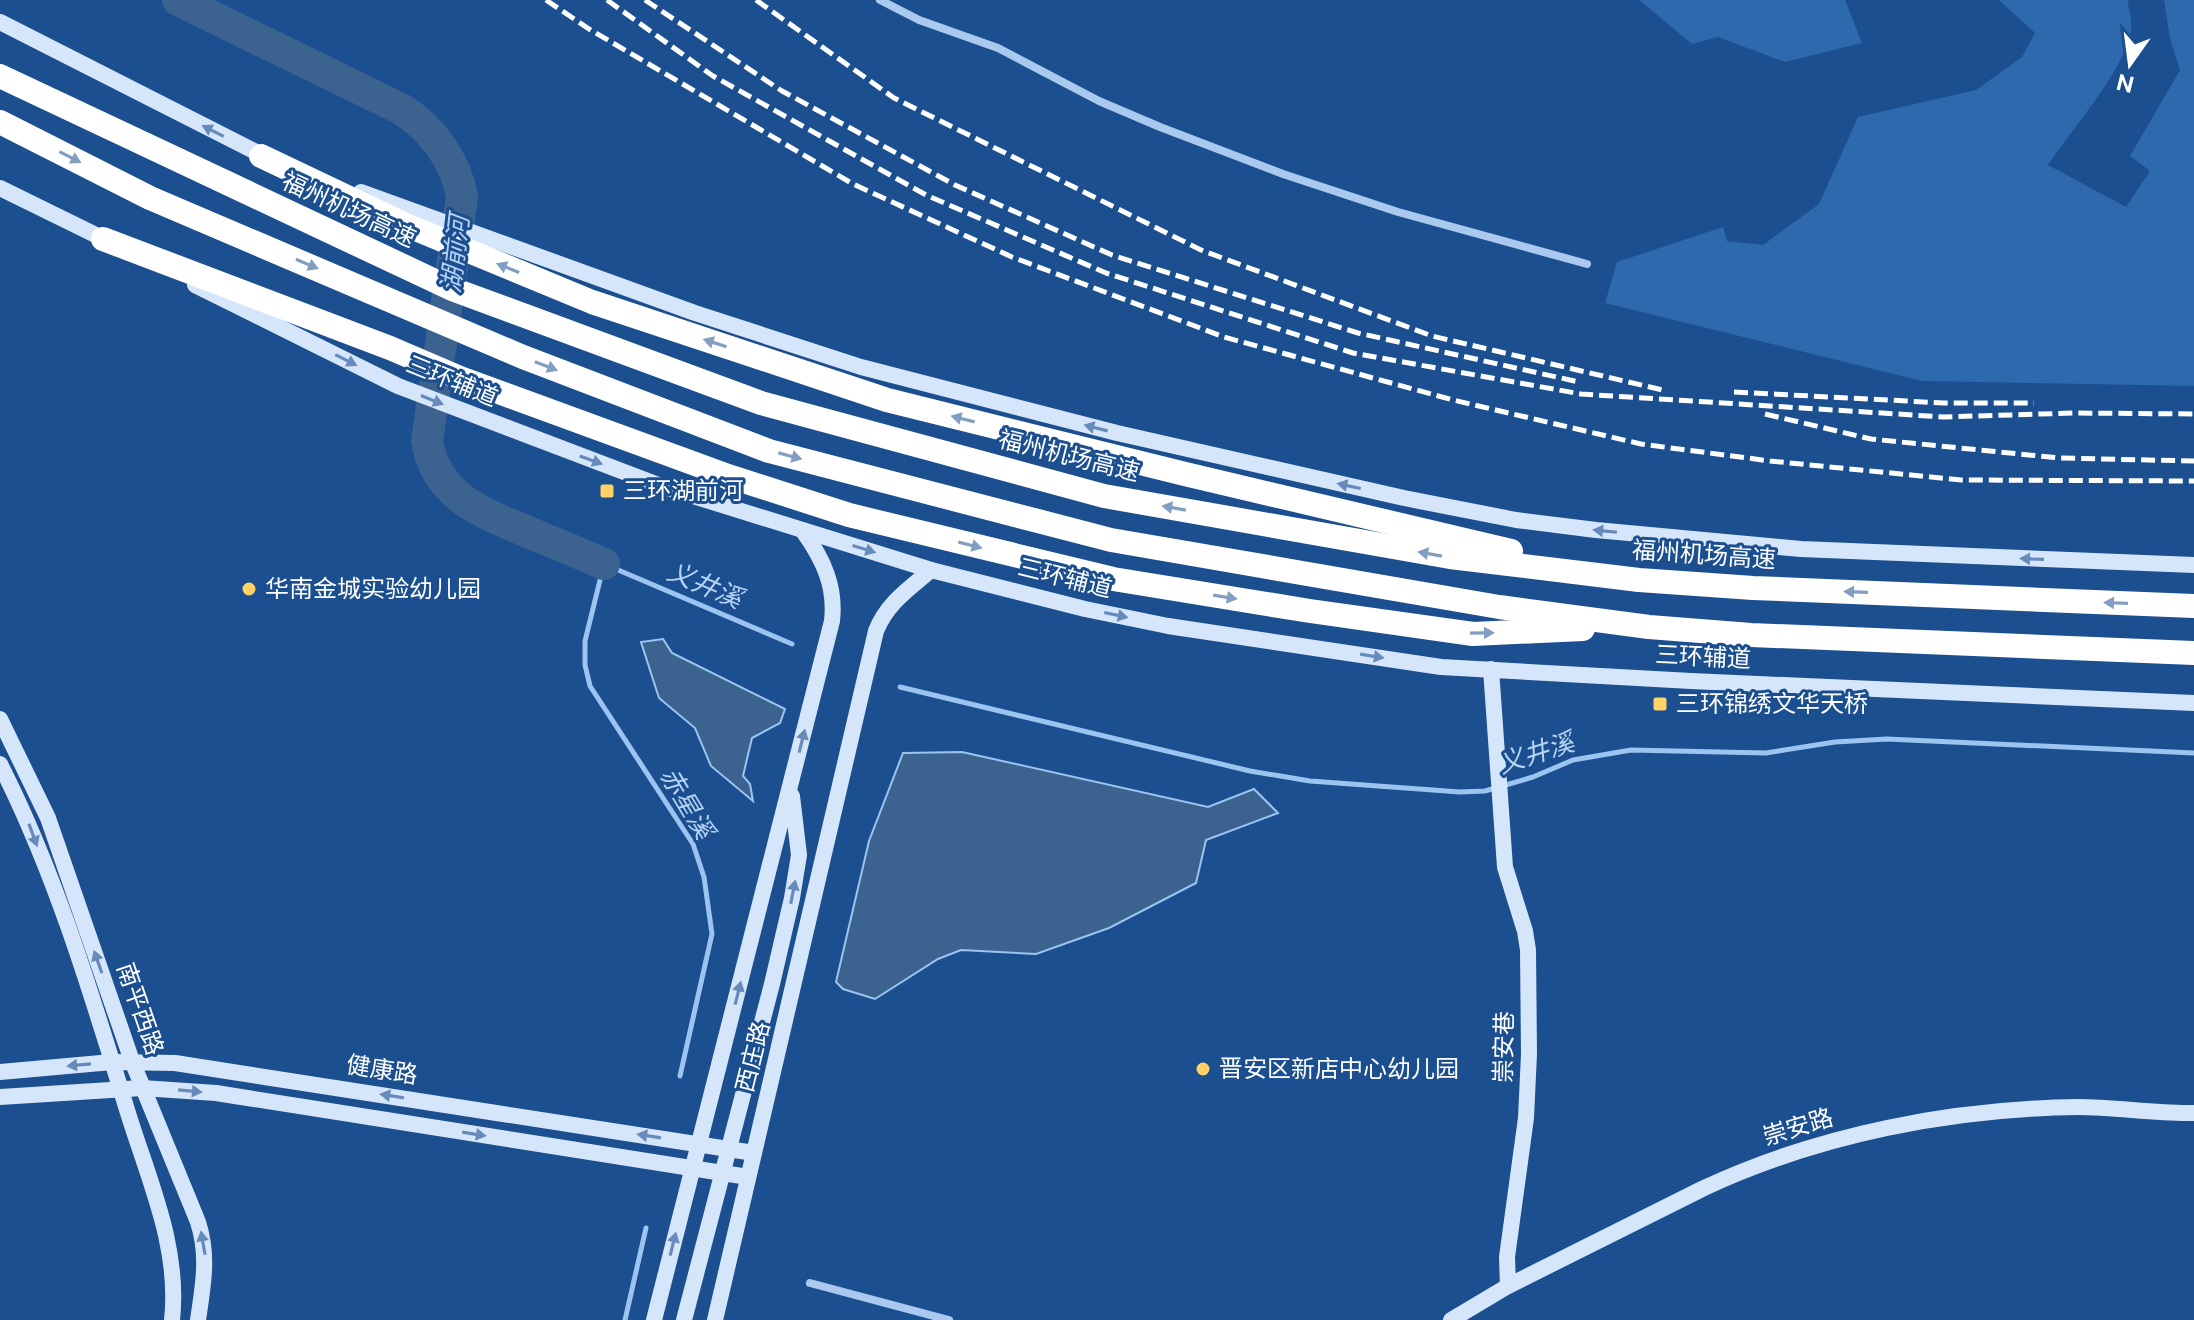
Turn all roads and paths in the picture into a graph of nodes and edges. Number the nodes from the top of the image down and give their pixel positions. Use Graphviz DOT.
graph roads {
  1 [pos="880,0"];
  2 [pos="0,22"];
  3 [pos="0,76"];
  4 [pos="0,122"];
  5 [pos="261,156"];
  6 [pos="0,188"];
  7 [pos="103,239"];
  8 [pos="481,247"];
  9 [pos="1587,264"];
  10 [pos="803,531"];
  11 [pos="2194,565"];
  12 [pos="931,570"];
  13 [pos="1639,580"];
  14 [pos="2194,606"];
  15 [pos="1649,627"];
  16 [pos="2194,653"];
  17 [pos="1491,669"];
  18 [pos="2194,703"];
  19 [pos="0,719"];
  20 [pos="0,764"];
  21 [pos="790,787"];
  22 [pos="836,804"];
  23 [pos="132,1061"];
  24 [pos="112,1062"];
  25 [pos="0,1072"];
  26 [pos="142,1088"];
  27 [pos="121,1089"];
  28 [pos="0,1097"];
  29 [pos="2194,1113"];
  30 [pos="699,1144"];
  31 [pos="754,1153"];
  32 [pos="692,1168"];
  33 [pos="748,1177"];
  34 [pos="810,1283"];
  35 [pos="1508,1286"];
  36 [pos="934,1318"];
  37 [pos="172,1320"];
  38 [pos="198,1320"];
  39 [pos="654,1320"];
  40 [pos="684,1320"];
  41 [pos="712,1320"];
  42 [pos="949,1320"];
  43 [pos="1451,1320"];
  1 -- 9 [label="street"];
  5 -- 2 [label="main road, one-way"];
  13 -- 3 [label="highway, 福州机场高速, one-way"];
  4 -- 15 [label="highway, one-way"];
  5 -- 8 [label="highway"];
  6 -- 7 [label="main road, 三环辅道"];
  7 -- 10 [label="main road, 三环辅道, one-way"];
  7 -- 15 [label="highway, one-way"];
  11 -- 8 [label="main road, one-way"];
  13 -- 8 [label="highway, one-way"];
  10 -- 12 [label="main road, 三环辅道, one-way"];
  21 -- 10 [label="main road, one-way"];
  12 -- 17 [label="main road, 三环辅道, one-way"];
  12 -- 22 [label="main road"];
  14 -- 13 [label="highway, 福州机场高速, one-way"];
  15 -- 16 [label="highway"];
  17 -- 18 [label="main road, 三环辅道"];
  17 -- 35 [label="main road, 崇安巷"];
  23 -- 19 [label="main road, 南平西路, one-way"];
  20 -- 24 [label="main road, 南平西路, one-way"];
  30 -- 21 [label="main road, one-way"];
  40 -- 21 [label="main road, one-way"];
  22 -- 31 [label="main road"];
  22 -- 41 [label="main road, 西庄路"];
  23 -- 24 [label="main road, 健康路"];
  23 -- 26 [label="main road, 南平西路"];
  30 -- 23 [label="main road, 健康路, one-way"];
  24 -- 25 [label="main road, 健康路, one-way"];
  24 -- 27 [label="main road, 南平西路"];
  26 -- 27 [label="main road, 健康路"];
  26 -- 32 [label="main road, 健康路, one-way"];
  38 -- 26 [label="main road, 南平西路, one-way"];
  27 -- 28 [label="main road, 健康路"];
  27 -- 37 [label="main road, 南平西路"];
  29 -- 35 [label="main road, 崇安路"];
  30 -- 31 [label="main road, 健康路"];
  30 -- 32 [label="main road"];
  31 -- 33 [label="main road"];
  32 -- 33 [label="main road, 健康路"];
  39 -- 32 [label="main road, one-way"];
  33 -- 41 [label="main road"];
  34 -- 36 [label="street"];
  35 -- 43 [label="main road, 崇安路"];
  36 -- 42 [label="street"];
}
